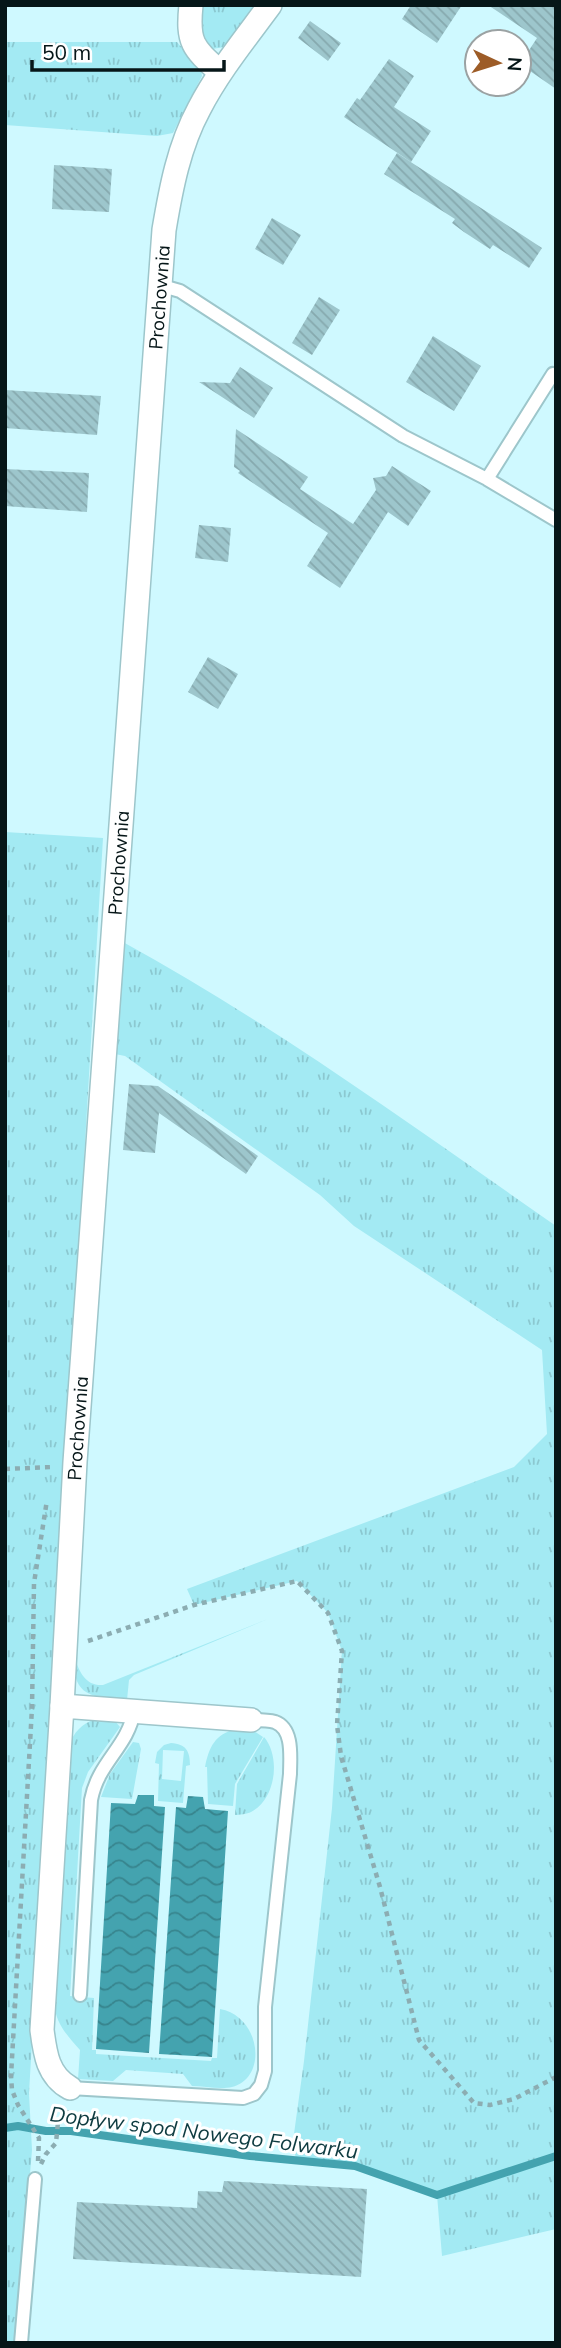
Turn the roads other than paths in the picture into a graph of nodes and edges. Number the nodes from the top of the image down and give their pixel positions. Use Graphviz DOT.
graph roads {
  1 [pos="191,5"];
  2 [pos="270,5"];
  3 [pos="220,72"];
  4 [pos="159,285"];
  5 [pos="556,376"];
  6 [pos="487,479"];
  7 [pos="556,520"];
  8 [pos="62,1706"];
  9 [pos="134,1712"];
  10 [pos="251,1720"];
  11 [pos="80,1995"];
  12 [pos="71,2088"];
  13 [pos="35,2179"];
  14 [pos="21,2343"];
  1 -- 3 [label="street"];
  2 -- 3 [label="street, Prochownia"];
  3 -- 4 [label="street, Prochownia"];
  4 -- 6 [label="lane"];
  4 -- 8 [label="street, Prochownia"];
  5 -- 6 [label="lane"];
  6 -- 7 [label="lane"];
  8 -- 9 [label="street"];
  8 -- 12 [label="street, Prochownia"];
  9 -- 10 [label="street"];
  9 -- 11 [label="lane"];
  10 -- 12 [label="lane"];
  13 -- 14 [label="lane"];
}
